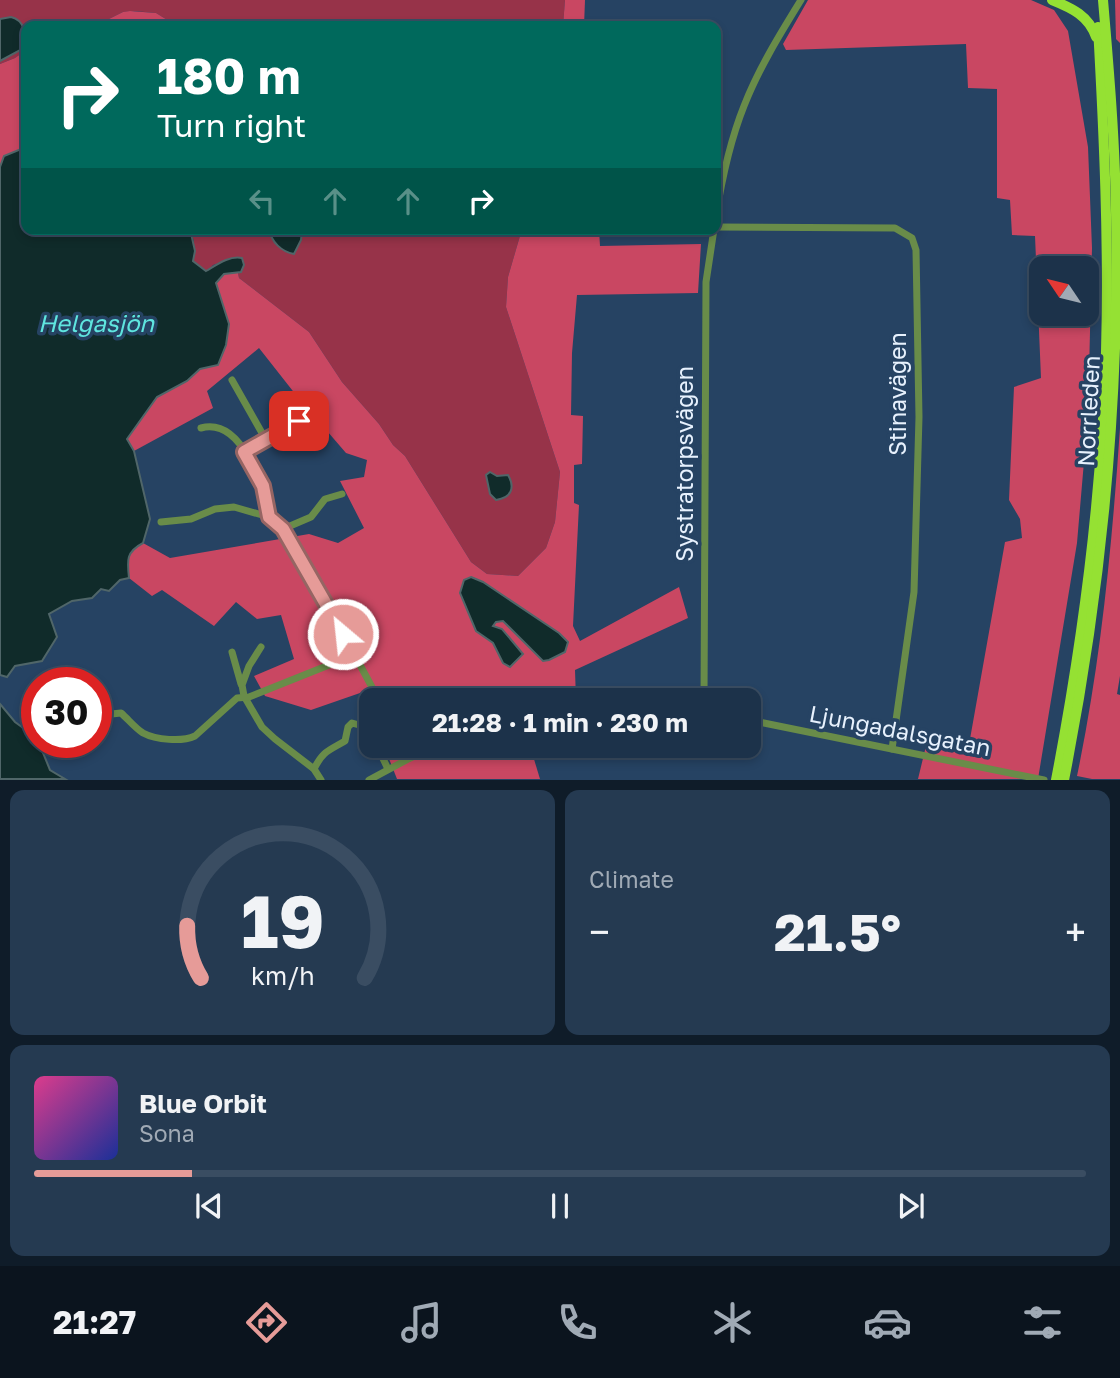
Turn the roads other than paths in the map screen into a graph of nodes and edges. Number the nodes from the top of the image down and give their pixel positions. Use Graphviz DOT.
graph roads {
  1 [pos="801,0"];
  2 [pos="1052,0"];
  3 [pos="1097,0"];
  4 [pos="1103,0"];
  5 [pos="1099,46"];
  6 [pos="721,187"];
  7 [pos="1120,189"];
  8 [pos="1116,211"];
  9 [pos="721,228"];
  10 [pos="714,235"];
  11 [pos="232,380"];
  12 [pos="299,421"];
  13 [pos="201,428"];
  14 [pos="266,440"];
  15 [pos="244,452"];
  16 [pos="342,494"];
  17 [pos="269,517"];
  18 [pos="161,523"];
  19 [pos="283,529"];
  20 [pos="261,647"];
  21 [pos="232,652"];
  22 [pos="354,655"];
  23 [pos="242,685"];
  24 [pos="372,688"];
  25 [pos="704,688"];
  26 [pos="244,696"];
  27 [pos="112,714"];
  28 [pos="761,722"];
  29 [pos="359,725"];
  30 [pos="892,749"];
  31 [pos="383,758"];
  32 [pos="410,758"];
  33 [pos="314,769"];
  34 [pos="388,769"];
  35 [pos="321,779"];
  36 [pos="369,779"];
  37 [pos="1044,779"];
  38 [pos="1056,779"];
  39 [pos="1064,779"];
  1 -- 6 [label="street"];
  2 -- 5 [label="highway"];
  3 -- 5 [label="highway, Norrleden"];
  4 -- 8 [label="highway, Norrleden"];
  5 -- 38 [label="highway, Norrleden"];
  7 -- 8 [label="highway"];
  8 -- 39 [label="highway, Norrleden"];
  9 -- 30 [label="street, Stinavägen"];
  10 -- 25 [label="street, Systratorpsvägen"];
  11 -- 14 [label="street"];
  12 -- 14 [label="street"];
  13 -- 15 [label="street"];
  14 -- 15 [label="street"];
  15 -- 17 [label="street"];
  16 -- 19 [label="street"];
  17 -- 18 [label="street"];
  17 -- 19 [label="street"];
  19 -- 22 [label="street"];
  20 -- 23 [label="street"];
  21 -- 23 [label="street"];
  22 -- 24 [label="street"];
  22 -- 26 [label="street"];
  23 -- 26 [label="street"];
  26 -- 27 [label="street"];
  26 -- 33 [label="street"];
  28 -- 30 [label="street, Ljungadalsgatan"];
  29 -- 33 [label="street"];
  30 -- 37 [label="street, Ljungadalsgatan"];
  31 -- 34 [label="street"];
  32 -- 34 [label="street"];
  33 -- 35 [label="street"];
  34 -- 36 [label="street"];
}
